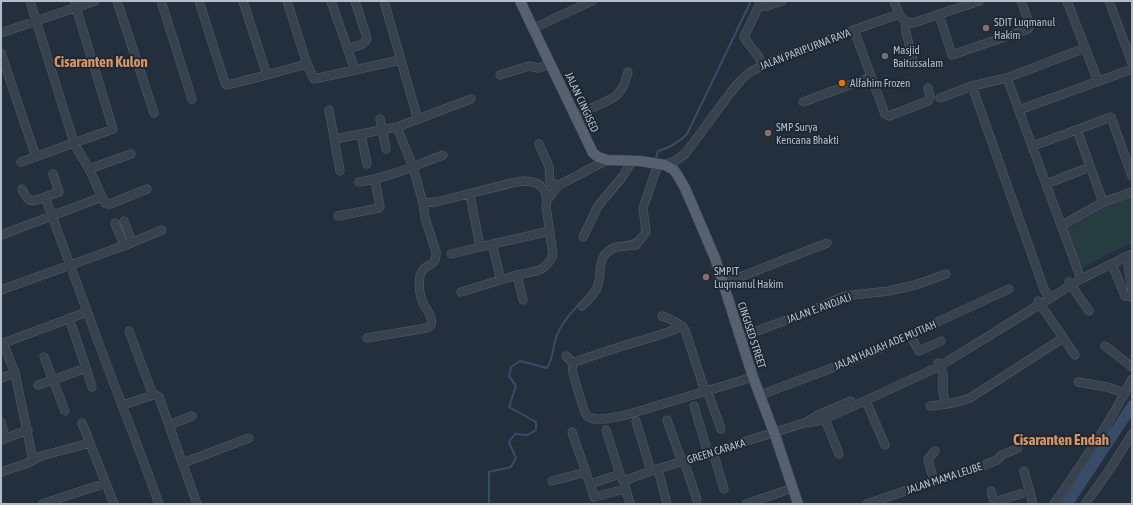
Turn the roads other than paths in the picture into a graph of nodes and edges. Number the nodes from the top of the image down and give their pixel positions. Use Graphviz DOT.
graph roads {
  1 [pos="30,1"];
  2 [pos="95,1"];
  3 [pos="118,1"];
  4 [pos="161,1"];
  5 [pos="199,1"];
  6 [pos="243,1"];
  7 [pos="287,1"];
  8 [pos="331,1"];
  9 [pos="355,1"];
  10 [pos="384,1"];
  11 [pos="520,1"];
  12 [pos="592,1"];
  13 [pos="782,1"];
  14 [pos="894,1"];
  15 [pos="979,1"];
  16 [pos="1021,1"];
  17 [pos="1067,1"];
  18 [pos="1109,1"];
  19 [pos="75,4"];
  20 [pos="759,4"];
  21 [pos="899,14"];
  22 [pos="939,14"];
  23 [pos="905,21"];
  24 [pos="36,22"];
  25 [pos="534,28"];
  26 [pos="854,30"];
  27 [pos="1,33"];
  28 [pos="347,48"];
  29 [pos="1085,48"];
  30 [pos="1,53"];
  31 [pos="400,60"];
  32 [pos="1132,63"];
  33 [pos="307,64"];
  34 [pos="551,64"];
  35 [pos="914,64"];
  36 [pos="763,65"];
  37 [pos="355,70"];
  38 [pos="1132,70"];
  39 [pos="628,72"];
  40 [pos="267,75"];
  41 [pos="500,75"];
  42 [pos="871,77"];
  43 [pos="1007,78"];
  44 [pos="1098,81"];
  45 [pos="972,86"];
  46 [pos="928,88"];
  47 [pos="940,98"];
  48 [pos="192,99"];
  49 [pos="471,99"];
  50 [pos="803,102"];
  51 [pos="329,110"];
  52 [pos="1019,110"];
  53 [pos="154,113"];
  54 [pos="575,116"];
  55 [pos="380,119"];
  56 [pos="418,120"];
  57 [pos="397,127"];
  58 [pos="382,130"];
  59 [pos="1077,130"];
  60 [pos="361,134"];
  61 [pos="335,139"];
  62 [pos="74,142"];
  63 [pos="539,144"];
  64 [pos="1033,146"];
  65 [pos="386,149"];
  66 [pos="131,154"];
  67 [pos="443,155"];
  68 [pos="36,157"];
  69 [pos="607,160"];
  70 [pos="632,161"];
  71 [pos="21,162"];
  72 [pos="367,164"];
  73 [pos="658,164"];
  74 [pos="413,167"];
  75 [pos="1090,167"];
  76 [pos="89,169"];
  77 [pos="340,171"];
  78 [pos="53,174"];
  79 [pos="1132,176"];
  80 [pos="375,180"];
  81 [pos="359,182"];
  82 [pos="1046,184"];
  83 [pos="559,185"];
  84 [pos="22,189"];
  85 [pos="147,189"];
  86 [pos="544,189"];
  87 [pos="1132,192"];
  88 [pos="470,194"];
  89 [pos="45,197"];
  90 [pos="102,197"];
  91 [pos="548,200"];
  92 [pos="1103,202"];
  93 [pos="423,203"];
  94 [pos="52,216"];
  95 [pos="338,216"];
  96 [pos="124,221"];
  97 [pos="115,223"];
  98 [pos="1061,226"];
  99 [pos="162,230"];
  100 [pos="550,231"];
  101 [pos="1,235"];
  102 [pos="583,237"];
  103 [pos="132,242"];
  104 [pos="827,243"];
  105 [pos="492,244"];
  106 [pos="124,246"];
  107 [pos="480,246"];
  108 [pos="1132,249"];
  109 [pos="451,254"];
  110 [pos="1130,255"];
  111 [pos="1112,264"];
  112 [pos="70,265"];
  113 [pos="946,274"];
  114 [pos="516,275"];
  115 [pos="1080,277"];
  116 [pos="501,280"];
  117 [pos="1070,283"];
  118 [pos="722,284"];
  119 [pos="1009,289"];
  120 [pos="1,290"];
  121 [pos="461,292"];
  122 [pos="1132,292"];
  123 [pos="1048,296"];
  124 [pos="1132,297"];
  125 [pos="523,300"];
  126 [pos="1039,302"];
  127 [pos="582,306"];
  128 [pos="1089,311"];
  129 [pos="87,312"];
  130 [pos="662,316"];
  131 [pos="69,318"];
  132 [pos="682,326"];
  133 [pos="129,331"];
  134 [pos="910,335"];
  135 [pos="740,337"];
  136 [pos="367,338"];
  137 [pos="1062,338"];
  138 [pos="941,341"];
  139 [pos="2,343"];
  140 [pos="1105,346"];
  141 [pos="1075,354"];
  142 [pos="44,357"];
  143 [pos="939,364"];
  144 [pos="1132,367"];
  145 [pos="86,368"];
  146 [pos="15,372"];
  147 [pos="753,377"];
  148 [pos="1,378"];
  149 [pos="1132,379"];
  150 [pos="53,380"];
  151 [pos="1078,382"];
  152 [pos="38,385"];
  153 [pos="92,388"];
  154 [pos="706,391"];
  155 [pos="881,391"];
  156 [pos="1125,393"];
  157 [pos="153,395"];
  158 [pos="760,395"];
  159 [pos="866,401"];
  160 [pos="946,404"];
  161 [pos="123,405"];
  162 [pos="694,406"];
  163 [pos="930,406"];
  164 [pos="65,411"];
  165 [pos="192,416"];
  166 [pos="822,417"];
  167 [pos="636,420"];
  168 [pos="667,420"];
  169 [pos="1,422"];
  170 [pos="82,423"];
  171 [pos="169,425"];
  172 [pos="721,429"];
  173 [pos="28,430"];
  174 [pos="606,430"];
  175 [pos="572,432"];
  176 [pos="774,433"];
  177 [pos="1132,434"];
  178 [pos="249,438"];
  179 [pos="3,439"];
  180 [pos="90,443"];
  181 [pos="885,445"];
  182 [pos="1018,448"];
  183 [pos="935,451"];
  184 [pos="710,453"];
  185 [pos="839,454"];
  186 [pos="33,460"];
  187 [pos="683,462"];
  188 [pos="183,463"];
  189 [pos="654,470"];
  190 [pos="1024,470"];
  191 [pos="1,472"];
  192 [pos="586,472"];
  193 [pos="552,481"];
  194 [pos="934,481"];
  195 [pos="623,482"];
  196 [pos="106,483"];
  197 [pos="590,484"];
  198 [pos="793,488"];
  199 [pos="724,489"];
  200 [pos="991,491"];
  201 [pos="1030,491"];
  202 [pos="697,500"];
  203 [pos="595,501"];
  204 [pos="995,503"];
  205 [pos="42,504"];
  206 [pos="114,504"];
  207 [pos="159,504"];
  208 [pos="197,504"];
  209 [pos="630,504"];
  210 [pos="667,504"];
  211 [pos="746,504"];
  212 [pos="798,504"];
  213 [pos="867,504"];
  214 [pos="1033,504"];
  215 [pos="1054,504"];
  216 [pos="1085,504"];
  1 -- 24 [label="street"];
  2 -- 19 [label="street"];
  3 -- 53 [label="street"];
  4 -- 48 [label="street"];
  5 -- 40 [label="street"];
  6 -- 40 [label="street"];
  7 -- 33 [label="street"];
  8 -- 28 [label="street"];
  9 -- 28 [label="street"];
  10 -- 31 [label="street"];
  11 -- 25 [label="main road, JALAN CINGISED"];
  12 -- 25 [label="street"];
  13 -- 20 [label="street"];
  14 -- 21 [label="street"];
  15 -- 22 [label="street"];
  16 -- 22 [label="street"];
  17 -- 29 [label="street"];
  18 -- 32 [label="street"];
  19 -- 24 [label="street"];
  19 -- 62 [label="street"];
  20 -- 36 [label="street"];
  21 -- 23 [label="street"];
  21 -- 26 [label="street, JALAN PARIPURNA RAYA"];
  22 -- 23 [label="street"];
  23 -- 35 [label="street"];
  24 -- 27 [label="street"];
  24 -- 62 [label="street"];
  25 -- 34 [label="main road, JALAN CINGISED"];
  26 -- 36 [label="street, JALAN PARIPURNA RAYA"];
  26 -- 42 [label="street"];
  28 -- 37 [label="street"];
  29 -- 43 [label="street"];
  29 -- 44 [label="street"];
  30 -- 68 [label="street"];
  31 -- 37 [label="street"];
  31 -- 56 [label="street"];
  33 -- 37 [label="street"];
  33 -- 40 [label="street"];
  34 -- 41 [label="street"];
  34 -- 54 [label="main road, JALAN CINGISED"];
  36 -- 73 [label="street, JALAN PARIPURNA RAYA"];
  38 -- 44 [label="street"];
  39 -- 54 [label="street"];
  42 -- 46 [label="street"];
  42 -- 50 [label="street"];
  43 -- 45 [label="street"];
  43 -- 52 [label="street"];
  44 -- 52 [label="street"];
  45 -- 47 [label="street"];
  45 -- 123 [label="street"];
  49 -- 56 [label="street"];
  51 -- 61 [label="street"];
  52 -- 64 [label="street"];
  54 -- 69 [label="main road, JALAN CINGISED"];
  55 -- 58 [label="street"];
  56 -- 57 [label="street"];
  57 -- 58 [label="street"];
  57 -- 74 [label="street"];
  58 -- 60 [label="street"];
  58 -- 65 [label="street"];
  59 -- 64 [label="street"];
  59 -- 75 [label="street"];
  59 -- 79 [label="street"];
  60 -- 61 [label="street"];
  60 -- 72 [label="street"];
  61 -- 77 [label="street"];
  62 -- 68 [label="street"];
  62 -- 76 [label="street"];
  63 -- 83 [label="street"];
  64 -- 82 [label="street"];
  66 -- 76 [label="street"];
  67 -- 74 [label="street"];
  68 -- 71 [label="street"];
  69 -- 70 [label="main road"];
  69 -- 83 [label="street"];
  70 -- 73 [label="main road"];
  70 -- 102 [label="street"];
  73 -- 118 [label="main road, CINGISED STREET"];
  73 -- 127 [label="street"];
  74 -- 80 [label="street"];
  74 -- 93 [label="street"];
  75 -- 82 [label="street"];
  75 -- 92 [label="street"];
  76 -- 90 [label="street"];
  78 -- 89 [label="street"];
  80 -- 81 [label="street"];
  80 -- 95 [label="street"];
  82 -- 98 [label="street"];
  83 -- 86 [label="street"];
  83 -- 91 [label="street"];
  84 -- 89 [label="street"];
  85 -- 90 [label="street"];
  86 -- 88 [label="street"];
  86 -- 91 [label="street"];
  87 -- 92 [label="street"];
  88 -- 93 [label="street"];
  88 -- 107 [label="street"];
  89 -- 94 [label="street"];
  90 -- 94 [label="street"];
  91 -- 100 [label="street"];
  92 -- 98 [label="street"];
  93 -- 136 [label="street"];
  94 -- 101 [label="street"];
  94 -- 112 [label="street"];
  96 -- 103 [label="street"];
  97 -- 106 [label="street"];
  98 -- 115 [label="street"];
  99 -- 103 [label="street"];
  100 -- 105 [label="street"];
  100 -- 114 [label="street"];
  103 -- 106 [label="street"];
  104 -- 118 [label="street"];
  105 -- 107 [label="street"];
  105 -- 116 [label="street"];
  106 -- 112 [label="street"];
  107 -- 109 [label="street"];
  108 -- 115 [label="street"];
  110 -- 111 [label="street"];
  110 -- 122 [label="street"];
  111 -- 115 [label="street"];
  111 -- 124 [label="street"];
  112 -- 120 [label="street"];
  112 -- 129 [label="street"];
  113 -- 135 [label="street, JALAN E. ANDJALI"];
  114 -- 116 [label="street"];
  114 -- 125 [label="street"];
  115 -- 117 [label="street"];
  116 -- 121 [label="street"];
  117 -- 123 [label="street"];
  117 -- 128 [label="street"];
  118 -- 135 [label="main road, CINGISED STREET"];
  119 -- 134 [label="street, JALAN HAJJAH ADE MUTIAH"];
  123 -- 126 [label="street"];
  126 -- 137 [label="street"];
  126 -- 143 [label="street"];
  129 -- 131 [label="street"];
  129 -- 161 [label="street"];
  130 -- 132 [label="street"];
  131 -- 139 [label="street"];
  131 -- 145 [label="street"];
  132 -- 154 [label="street"];
  132 -- 154 [label="street"];
  133 -- 157 [label="street"];
  134 -- 138 [label="street"];
  134 -- 158 [label="street, JALAN HAJJAH ADE MUTIAH"];
  135 -- 147 [label="main road, CINGISED STREET"];
  137 -- 141 [label="street"];
  137 -- 160 [label="street"];
  139 -- 146 [label="street"];
  140 -- 144 [label="street"];
  142 -- 150 [label="street"];
  143 -- 155 [label="street"];
  143 -- 160 [label="street"];
  145 -- 150 [label="street"];
  145 -- 153 [label="street"];
  146 -- 148 [label="street"];
  146 -- 173 [label="street"];
  147 -- 154 [label="street"];
  147 -- 158 [label="main road, CINGISED STREET"];
  149 -- 156 [label="street"];
  150 -- 152 [label="street"];
  150 -- 164 [label="street"];
  151 -- 156 [label="street"];
  154 -- 172 [label="street"];
  155 -- 159 [label="street"];
  155 -- 166 [label="street"];
  156 -- 215 [label="street"];
  157 -- 161 [label="street"];
  157 -- 171 [label="street"];
  158 -- 176 [label="main road, CINGISED STREET"];
  159 -- 166 [label="street"];
  159 -- 181 [label="street"];
  160 -- 163 [label="street"];
  161 -- 207 [label="street"];
  162 -- 184 [label="street"];
  165 -- 171 [label="street"];
  166 -- 176 [label="street, GREEN CARAKA"];
  166 -- 185 [label="street"];
  167 -- 189 [label="street"];
  168 -- 187 [label="street"];
  169 -- 179 [label="street"];
  170 -- 180 [label="street"];
  171 -- 188 [label="street"];
  173 -- 179 [label="street"];
  173 -- 186 [label="street"];
  174 -- 195 [label="street"];
  175 -- 192 [label="street"];
  176 -- 184 [label="street, GREEN CARAKA"];
  176 -- 198 [label="main road, CINGISED STREET"];
  177 -- 216 [label="street"];
  178 -- 188 [label="street"];
  180 -- 186 [label="street"];
  180 -- 196 [label="street"];
  182 -- 194 [label="street, JALAN MAMA LEUBE"];
  183 -- 194 [label="street"];
  184 -- 187 [label="street, GREEN CARAKA"];
  184 -- 199 [label="street"];
  186 -- 191 [label="street"];
  187 -- 189 [label="street, GREEN CARAKA"];
  187 -- 202 [label="street"];
  188 -- 208 [label="street"];
  189 -- 195 [label="street, GREEN CARAKA"];
  189 -- 210 [label="street"];
  190 -- 201 [label="street"];
  192 -- 193 [label="street"];
  192 -- 197 [label="street"];
  194 -- 213 [label="street, JALAN MAMA LEUBE"];
  195 -- 197 [label="street"];
  195 -- 203 [label="street"];
  195 -- 209 [label="street"];
  196 -- 205 [label="street"];
  196 -- 206 [label="street"];
  197 -- 203 [label="street"];
  198 -- 211 [label="street"];
  198 -- 212 [label="main road, CINGISED STREET"];
  200 -- 204 [label="street"];
  201 -- 204 [label="street"];
  201 -- 214 [label="street"];
}
